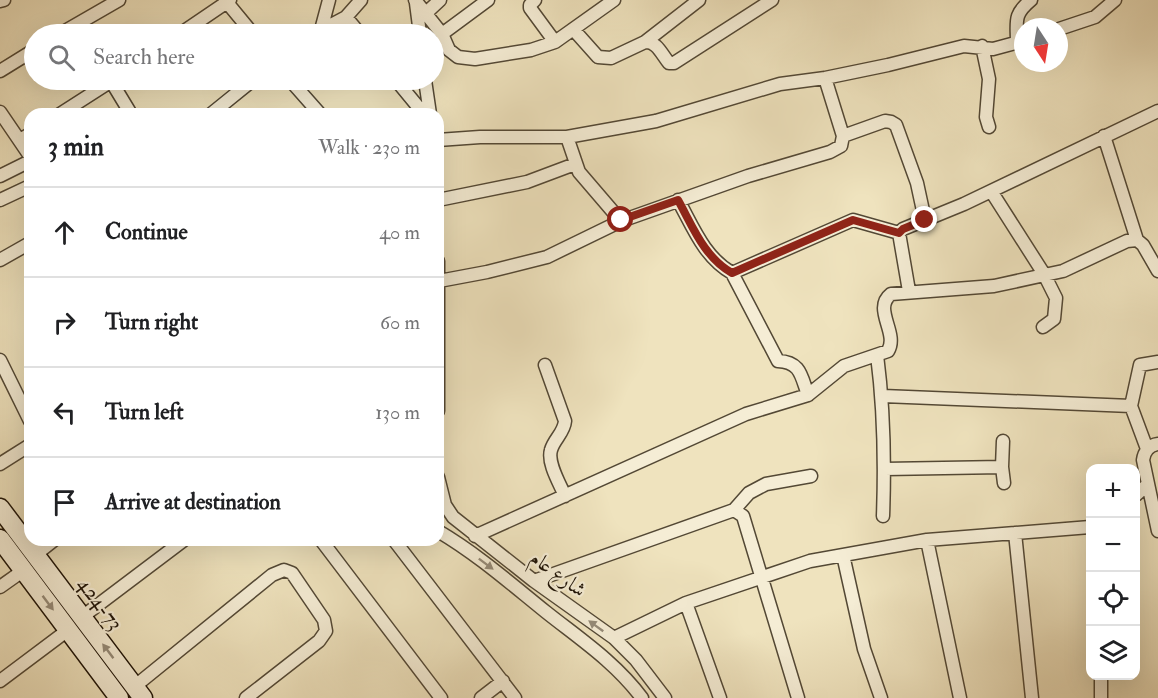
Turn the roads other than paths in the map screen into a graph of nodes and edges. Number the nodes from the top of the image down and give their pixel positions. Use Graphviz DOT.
graph roads {
  1 [pos="118,0"];
  2 [pos="329,0"];
  3 [pos="361,0"];
  4 [pos="440,0"];
  5 [pos="488,0"];
  6 [pos="536,0"];
  7 [pos="614,0"];
  8 [pos="699,0"];
  9 [pos="772,0"];
  10 [pos="1031,0"];
  11 [pos="1115,0"];
  12 [pos="228,1"];
  13 [pos="415,1"];
  14 [pos="425,14"];
  15 [pos="346,17"];
  16 [pos="1017,18"];
  17 [pos="77,24"];
  18 [pos="195,24"];
  19 [pos="245,24"];
  20 [pos="320,24"];
  21 [pos="332,24"];
  22 [pos="352,24"];
  23 [pos="418,24"];
  24 [pos="434,24"];
  25 [pos="1068,26"];
  26 [pos="573,29"];
  27 [pos="444,33"];
  28 [pos="444,39"];
  29 [pos="555,42"];
  30 [pos="645,42"];
  31 [pos="1014,44"];
  32 [pos="982,46"];
  33 [pos="24,56"];
  34 [pos="0,71"];
  35 [pos="825,78"];
  36 [pos="97,90"];
  37 [pos="118,90"];
  38 [pos="242,90"];
  39 [pos="299,90"];
  40 [pos="404,90"];
  41 [pos="426,90"];
  42 [pos="69,108"];
  43 [pos="128,108"];
  44 [pos="222,108"];
  45 [pos="315,108"];
  46 [pos="419,108"];
  47 [pos="429,108"];
  48 [pos="1158,111"];
  49 [pos="0,112"];
  50 [pos="989,127"];
  51 [pos="24,136"];
  52 [pos="843,136"];
  53 [pos="1104,136"];
  54 [pos="567,137"];
  55 [pos="444,140"];
  56 [pos="24,164"];
  57 [pos="575,164"];
  58 [pos="0,176"];
  59 [pos="24,189"];
  60 [pos="991,191"];
  61 [pos="444,199"];
  62 [pos="0,200"];
  63 [pos="678,200"];
  64 [pos="621,220"];
  65 [pos="925,220"];
  66 [pos="899,233"];
  67 [pos="1137,240"];
  68 [pos="24,246"];
  69 [pos="0,260"];
  70 [pos="1158,271"];
  71 [pos="732,273"];
  72 [pos="1044,274"];
  73 [pos="444,280"];
  74 [pos="909,291"];
  75 [pos="1043,327"];
  76 [pos="877,355"];
  77 [pos="0,360"];
  78 [pos="1158,362"];
  79 [pos="545,365"];
  80 [pos="808,395"];
  81 [pos="882,396"];
  82 [pos="1131,406"];
  83 [pos="24,409"];
  84 [pos="1003,441"];
  85 [pos="1153,447"];
  86 [pos="24,449"];
  87 [pos="0,465"];
  88 [pos="1002,467"];
  89 [pos="885,469"];
  90 [pos="811,476"];
  91 [pos="1004,483"];
  92 [pos="1147,485"];
  93 [pos="1140,491"];
  94 [pos="565,495"];
  95 [pos="444,501"];
  96 [pos="0,508"];
  97 [pos="734,510"];
  98 [pos="883,516"];
  99 [pos="1086,527"];
  100 [pos="1158,531"];
  101 [pos="1016,533"];
  102 [pos="444,535"];
  103 [pos="475,536"];
  104 [pos="0,539"];
  105 [pos="927,540"];
  106 [pos="24,541"];
  107 [pos="27,546"];
  108 [pos="46,546"];
  109 [pos="176,546"];
  110 [pos="326,546"];
  111 [pos="399,546"];
  112 [pos="34,555"];
  113 [pos="843,555"];
  114 [pos="24,570"];
  115 [pos="761,577"];
  116 [pos="534,581"];
  117 [pos="0,587"];
  118 [pos="686,603"];
  119 [pos="82,617"];
  120 [pos="68,630"];
  121 [pos="614,638"];
  122 [pos="1101,680"];
  123 [pos="0,681"];
  124 [pos="503,681"];
  125 [pos="139,692"];
  126 [pos="115,697"];
  127 [pos="246,698"];
  128 [pos="441,698"];
  129 [pos="481,698"];
  130 [pos="515,698"];
  131 [pos="642,698"];
  132 [pos="664,698"];
  133 [pos="720,698"];
  134 [pos="798,698"];
  135 [pos="880,698"];
  136 [pos="960,698"];
  137 [pos="1032,698"];
  138 [pos="1101,698"];
  1 -- 17 [label="street"];
  2 -- 20 [label="street"];
  3 -- 15 [label="street"];
  4 -- 14 [label="street"];
  5 -- 27 [label="street"];
  6 -- 29 [label="street"];
  7 -- 26 [label="street"];
  8 -- 30 [label="street"];
  9 -- 30 [label="street"];
  10 -- 16 [label="street"];
  11 -- 25 [label="street"];
  12 -- 18 [label="street"];
  12 -- 19 [label="street"];
  13 -- 14 [label="street"];
  13 -- 23 [label="street"];
  14 -- 24 [label="street"];
  15 -- 21 [label="street"];
  15 -- 22 [label="street"];
  26 -- 29 [label="street"];
  26 -- 30 [label="street"];
  28 -- 29 [label="street"];
  31 -- 32 [label="street"];
  32 -- 35 [label="street"];
  32 -- 50 [label="street"];
  33 -- 34 [label="street"];
  35 -- 52 [label="street"];
  35 -- 54 [label="street"];
  36 -- 42 [label="street"];
  37 -- 43 [label="street"];
  38 -- 44 [label="street"];
  39 -- 45 [label="street"];
  40 -- 46 [label="street"];
  41 -- 47 [label="street"];
  48 -- 53 [label="street"];
  49 -- 51 [label="street"];
  52 -- 63 [label="street"];
  52 -- 65 [label="street"];
  53 -- 60 [label="street"];
  53 -- 67 [label="street"];
  54 -- 55 [label="street"];
  54 -- 57 [label="street"];
  56 -- 58 [label="street"];
  57 -- 61 [label="street"];
  57 -- 64 [label="street"];
  59 -- 62 [label="street"];
  60 -- 65 [label="street"];
  60 -- 72 [label="street"];
  63 -- 64 [label="street"];
  63 -- 71 [label="street"];
  64 -- 73 [label="street"];
  65 -- 66 [label="street"];
  66 -- 71 [label="street"];
  66 -- 74 [label="street"];
  67 -- 70 [label="street"];
  67 -- 72 [label="street"];
  68 -- 69 [label="street"];
  71 -- 80 [label="street"];
  72 -- 74 [label="street"];
  72 -- 75 [label="street"];
  74 -- 76 [label="street"];
  76 -- 80 [label="street"];
  76 -- 81 [label="street"];
  77 -- 83 [label="street"];
  78 -- 82 [label="street"];
  79 -- 94 [label="street"];
  80 -- 94 [label="street"];
  81 -- 82 [label="street"];
  81 -- 89 [label="street"];
  82 -- 85 [label="street"];
  84 -- 88 [label="street"];
  85 -- 92 [label="street"];
  86 -- 87 [label="street"];
  88 -- 89 [label="street"];
  88 -- 91 [label="street"];
  89 -- 98 [label="street"];
  90 -- 97 [label="street"];
  92 -- 93 [label="street"];
  92 -- 100 [label="street"];
  94 -- 103 [label="street"];
  95 -- 103 [label="street, شارع عام"];
  96 -- 106 [label="street, 424-73"];
  97 -- 115 [label="street"];
  97 -- 116 [label="street"];
  99 -- 101 [label="street"];
  101 -- 105 [label="street"];
  101 -- 137 [label="street"];
  102 -- 131 [label="street, شارع عام, one-way"];
  103 -- 116 [label="street, شارع عام"];
  104 -- 114 [label="street, 424-73"];
  105 -- 113 [label="street"];
  105 -- 136 [label="street"];
  107 -- 112 [label="street, 424-73"];
  108 -- 112 [label="street"];
  109 -- 119 [label="street"];
  110 -- 128 [label="street"];
  111 -- 124 [label="street"];
  112 -- 119 [label="street, 424-73"];
  113 -- 115 [label="street"];
  113 -- 135 [label="street"];
  114 -- 117 [label="street"];
  114 -- 120 [label="street, 424-73, one-way"];
  115 -- 118 [label="street"];
  115 -- 134 [label="street"];
  121 -- 116 [label="street, شارع عام, one-way"];
  118 -- 121 [label="street"];
  118 -- 133 [label="street"];
  125 -- 119 [label="street, 424-73, one-way"];
  120 -- 123 [label="street"];
  120 -- 126 [label="street, 424-73"];
  121 -- 132 [label="street, شارع عام"];
  122 -- 138 [label="street"];
  124 -- 129 [label="street"];
  124 -- 130 [label="street"];
  125 -- 127 [label="street"];
}
